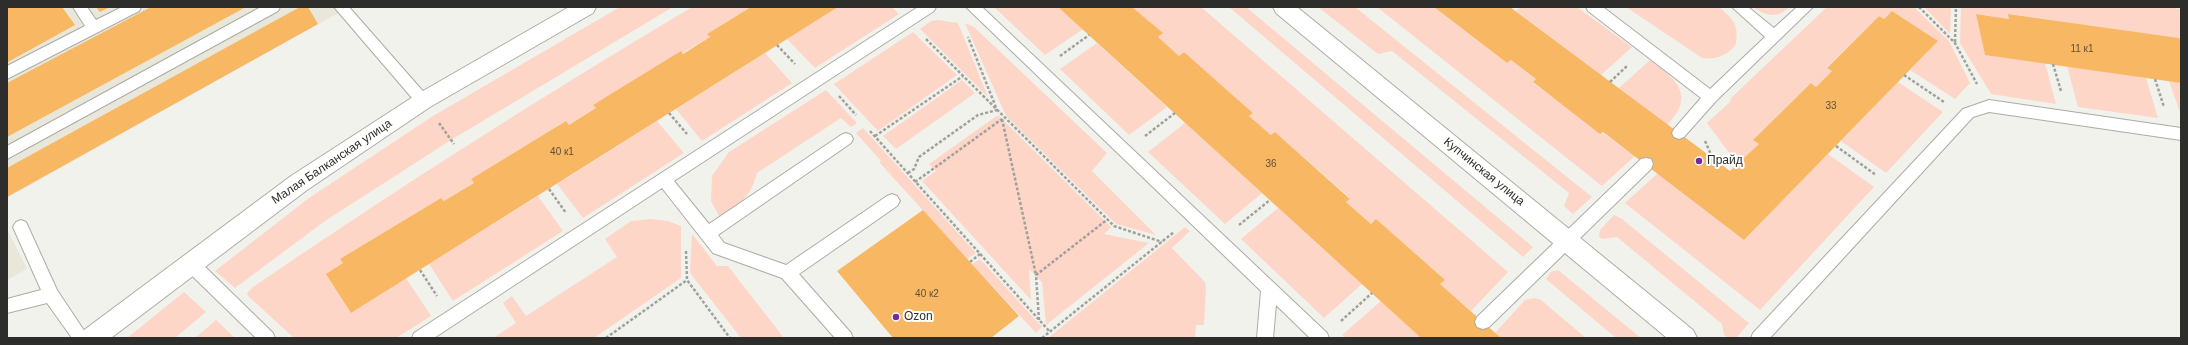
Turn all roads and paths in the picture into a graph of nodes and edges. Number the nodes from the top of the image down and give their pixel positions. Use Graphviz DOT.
graph roads {
  1 [pos="80,7"];
  2 [pos="134,7"];
  3 [pos="273,7"];
  4 [pos="341,7"];
  5 [pos="586,7"];
  6 [pos="928,7"];
  7 [pos="973,7"];
  8 [pos="1283,7"];
  9 [pos="1593,7"];
  10 [pos="1739,7"];
  11 [pos="1806,7"];
  12 [pos="1919,7"];
  13 [pos="1956,7"];
  14 [pos="907,21"];
  15 [pos="94,28"];
  16 [pos="965,30"];
  17 [pos="1089,35"];
  18 [pos="1775,37"];
  19 [pos="1955,43"];
  20 [pos="1039,70"];
  21 [pos="7,74"];
  22 [pos="963,76"];
  23 [pos="1904,76"];
  24 [pos="822,77"];
  25 [pos="1711,97"];
  26 [pos="423,101"];
  27 [pos="1989,106"];
  28 [pos="997,110"];
  29 [pos="1174,113"];
  30 [pos="1965,116"];
  31 [pos="859,118"];
  32 [pos="1003,119"];
  33 [pos="869,130"];
  34 [pos="1679,133"];
  35 [pos="2181,134"];
  36 [pos="875,136"];
  37 [pos="846,139"];
  38 [pos="1836,146"];
  39 [pos="1124,151"];
  40 [pos="7,153"];
  41 [pos="1646,164"];
  42 [pos="908,173"];
  43 [pos="664,179"];
  44 [pos="915,182"];
  45 [pos="1897,190"];
  46 [pos="1270,200"];
  47 [pos="892,201"];
  48 [pos="684,205"];
  49 [pos="1193,216"];
  50 [pos="1108,219"];
  51 [pos="21,227"];
  52 [pos="706,234"];
  53 [pos="1566,240"];
  54 [pos="1162,242"];
  55 [pos="1219,242"];
  56 [pos="980,254"];
  57 [pos="970,262"];
  58 [pos="190,263"];
  59 [pos="420,270"];
  60 [pos="788,273"];
  61 [pos="1036,275"];
  62 [pos="687,280"];
  63 [pos="1269,289"];
  64 [pos="1372,294"];
  65 [pos="51,295"];
  66 [pos="7,306"];
  67 [pos="452,318"];
  68 [pos="1039,320"];
  69 [pos="1483,322"];
  70 [pos="1339,323"];
  71 [pos="1050,332"];
  72 [pos="81,338"];
  73 [pos="92,338"];
  74 [pos="267,338"];
  75 [pos="420,338"];
  76 [pos="606,338"];
  77 [pos="730,338"];
  78 [pos="845,338"];
  79 [pos="1042,338"];
  80 [pos="1265,338"];
  81 [pos="1321,338"];
  82 [pos="1685,338"];
  83 [pos="1759,338"];
  1 -- 15 [label="lane"];
  2 -- 15 [label="lane"];
  3 -- 40 [label="lane"];
  4 -- 26 [label="lane"];
  5 -- 26 [label="street, Малая Балканская улица"];
  6 -- 14 [label="lane"];
  7 -- 20 [label="lane"];
  8 -- 53 [label="street, Купчинская улица"];
  9 -- 25 [label="lane"];
  10 -- 18 [label="lane"];
  11 -- 18 [label="lane"];
  12 -- 19 [label="path"];
  13 -- 19 [label="path"];
  14 -- 22 [label="path"];
  14 -- 24 [label="lane"];
  15 -- 21 [label="lane"];
  16 -- 28 [label="path"];
  17 -- 20 [label="path"];
  18 -- 25 [label="lane"];
  19 -- 27 [label="path"];
  20 -- 39 [label="lane"];
  22 -- 28 [label="path"];
  22 -- 36 [label="path"];
  23 -- 30 [label="path"];
  24 -- 31 [label="path"];
  24 -- 43 [label="lane"];
  25 -- 34 [label="lane"];
  26 -- 58 [label="street, Малая Балканская улица"];
  27 -- 30 [label="lane"];
  27 -- 35 [label="lane"];
  28 -- 32 [label="path"];
  28 -- 42 [label="path"];
  29 -- 39 [label="path"];
  30 -- 45 [label="lane"];
  32 -- 44 [label="path"];
  32 -- 50 [label="path"];
  32 -- 61 [label="path"];
  33 -- 36 [label="path"];
  36 -- 42 [label="path"];
  37 -- 52 [label="lane"];
  38 -- 45 [label="path"];
  39 -- 49 [label="lane"];
  41 -- 53 [label="lane"];
  42 -- 44 [label="path"];
  43 -- 48 [label="lane"];
  43 -- 67 [label="lane"];
  44 -- 56 [label="path"];
  45 -- 83 [label="lane"];
  46 -- 55 [label="path"];
  47 -- 60 [label="lane"];
  48 -- 52 [label="lane"];
  48 -- 62 [label="path"];
  49 -- 54 [label="path"];
  49 -- 55 [label="lane"];
  50 -- 54 [label="path"];
  50 -- 61 [label="path"];
  51 -- 65 [label="lane"];
  52 -- 60 [label="lane"];
  53 -- 69 [label="lane"];
  53 -- 82 [label="street, Купчинская улица"];
  54 -- 71 [label="path"];
  55 -- 63 [label="lane"];
  56 -- 57 [label="path"];
  56 -- 68 [label="path"];
  58 -- 73 [label="street, Малая Балканская улица"];
  58 -- 74 [label="lane"];
  59 -- 67 [label="path"];
  60 -- 78 [label="lane"];
  61 -- 68 [label="path"];
  62 -- 76 [label="path"];
  62 -- 77 [label="path"];
  63 -- 80 [label="lane"];
  63 -- 81 [label="lane"];
  64 -- 70 [label="path"];
  65 -- 66 [label="lane"];
  65 -- 72 [label="lane"];
  67 -- 75 [label="lane"];
  68 -- 71 [label="path"];
  71 -- 79 [label="path"];
}
